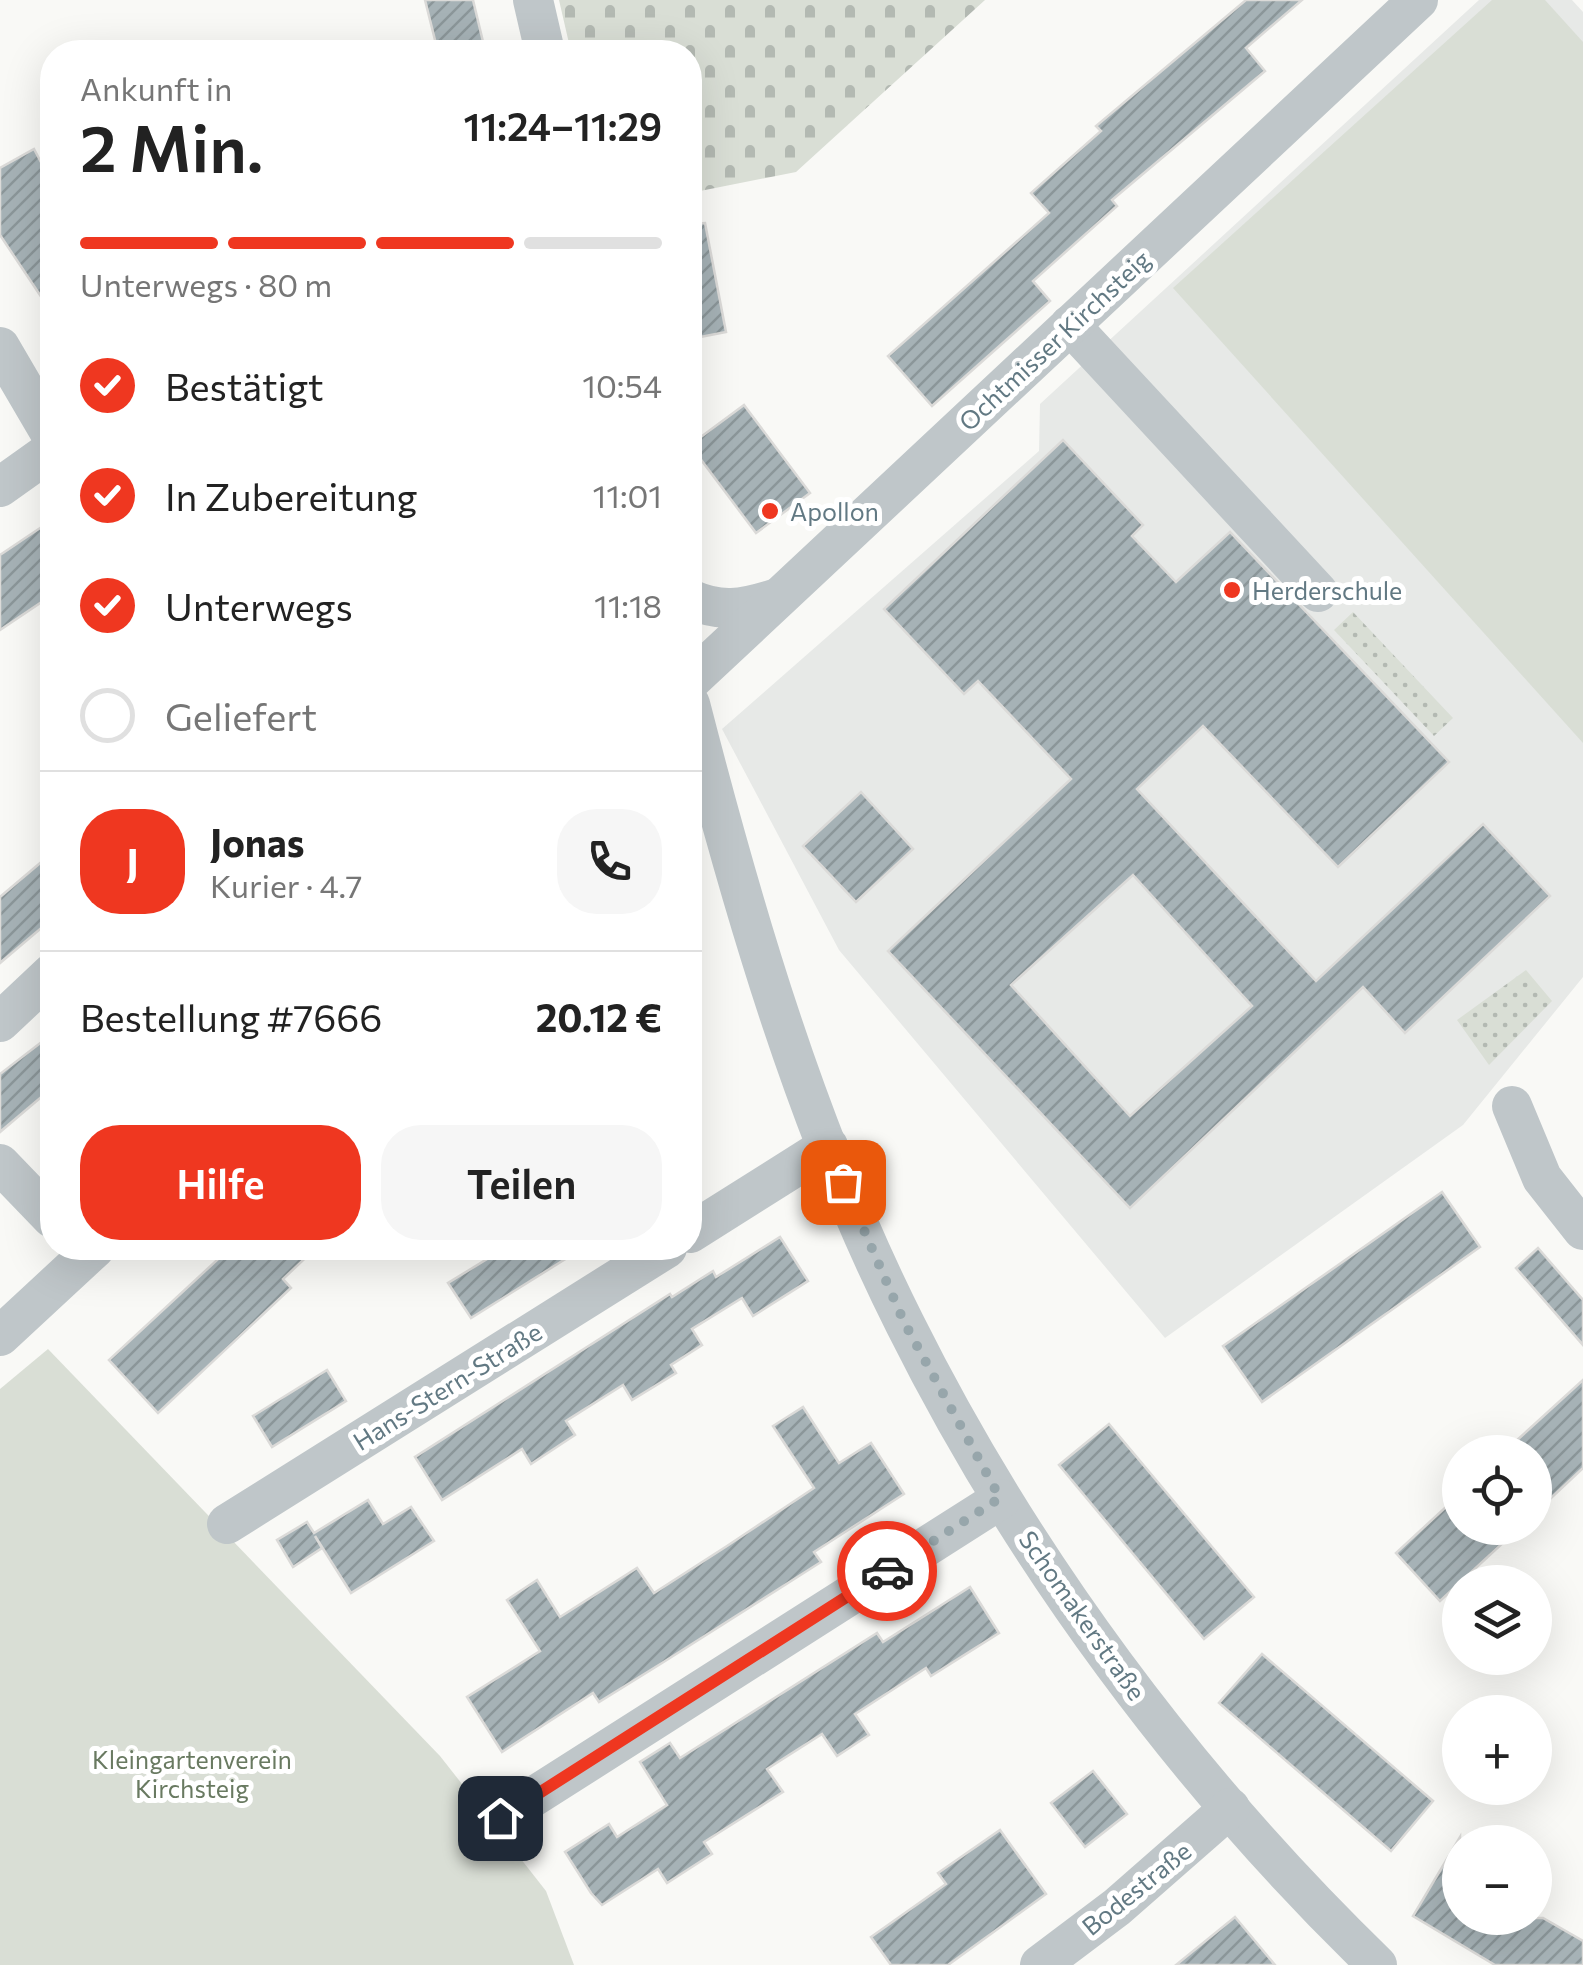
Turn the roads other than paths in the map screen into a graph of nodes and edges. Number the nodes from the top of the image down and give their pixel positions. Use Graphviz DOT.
graph roads {
  1 [pos="533,0"];
  2 [pos="1418,0"];
  3 [pos="542,40"];
  4 [pos="1070,324"];
  5 [pos="0,347"];
  6 [pos="40,415"];
  7 [pos="40,459"];
  8 [pos="0,487"];
  9 [pos="1318,592"];
  10 [pos="774,599"];
  11 [pos="702,605"];
  12 [pos="702,668"];
  13 [pos="702,748"];
  14 [pos="40,984"];
  15 [pos="0,1022"];
  16 [pos="1512,1106"];
  17 [pos="828,1146"];
  18 [pos="0,1164"];
  19 [pos="40,1206"];
  20 [pos="702,1225"];
  21 [pos="1583,1230"];
  22 [pos="78,1260"];
  23 [pos="648,1260"];
  24 [pos="0,1336"];
  25 [pos="1000,1498"];
  26 [pos="227,1524"];
  27 [pos="1230,1808"];
  28 [pos="500,1818"];
  29 [pos="1040,1965"];
  30 [pos="1377,1965"];
  1 -- 3 [label="street"];
  2 -- 4 [label="street, Ochtmisser Kirchsteig"];
  4 -- 9 [label="street"];
  4 -- 10 [label="street, Ochtmisser Kirchsteig"];
  5 -- 6 [label="street"];
  7 -- 8 [label="street"];
  10 -- 11 [label="street"];
  10 -- 12 [label="street, Ochtmisser Kirchsteig"];
  13 -- 17 [label="street, Schomakerstraße"];
  14 -- 15 [label="street"];
  16 -- 21 [label="street"];
  17 -- 20 [label="street"];
  17 -- 25 [label="street, Schomakerstraße"];
  18 -- 19 [label="street"];
  22 -- 24 [label="street"];
  23 -- 26 [label="street, Hans-Stern-Straße"];
  25 -- 27 [label="street, Schomakerstraße"];
  25 -- 28 [label="street"];
  27 -- 29 [label="street, Bodestraße"];
  27 -- 30 [label="street, Schomakerstraße"];
}
